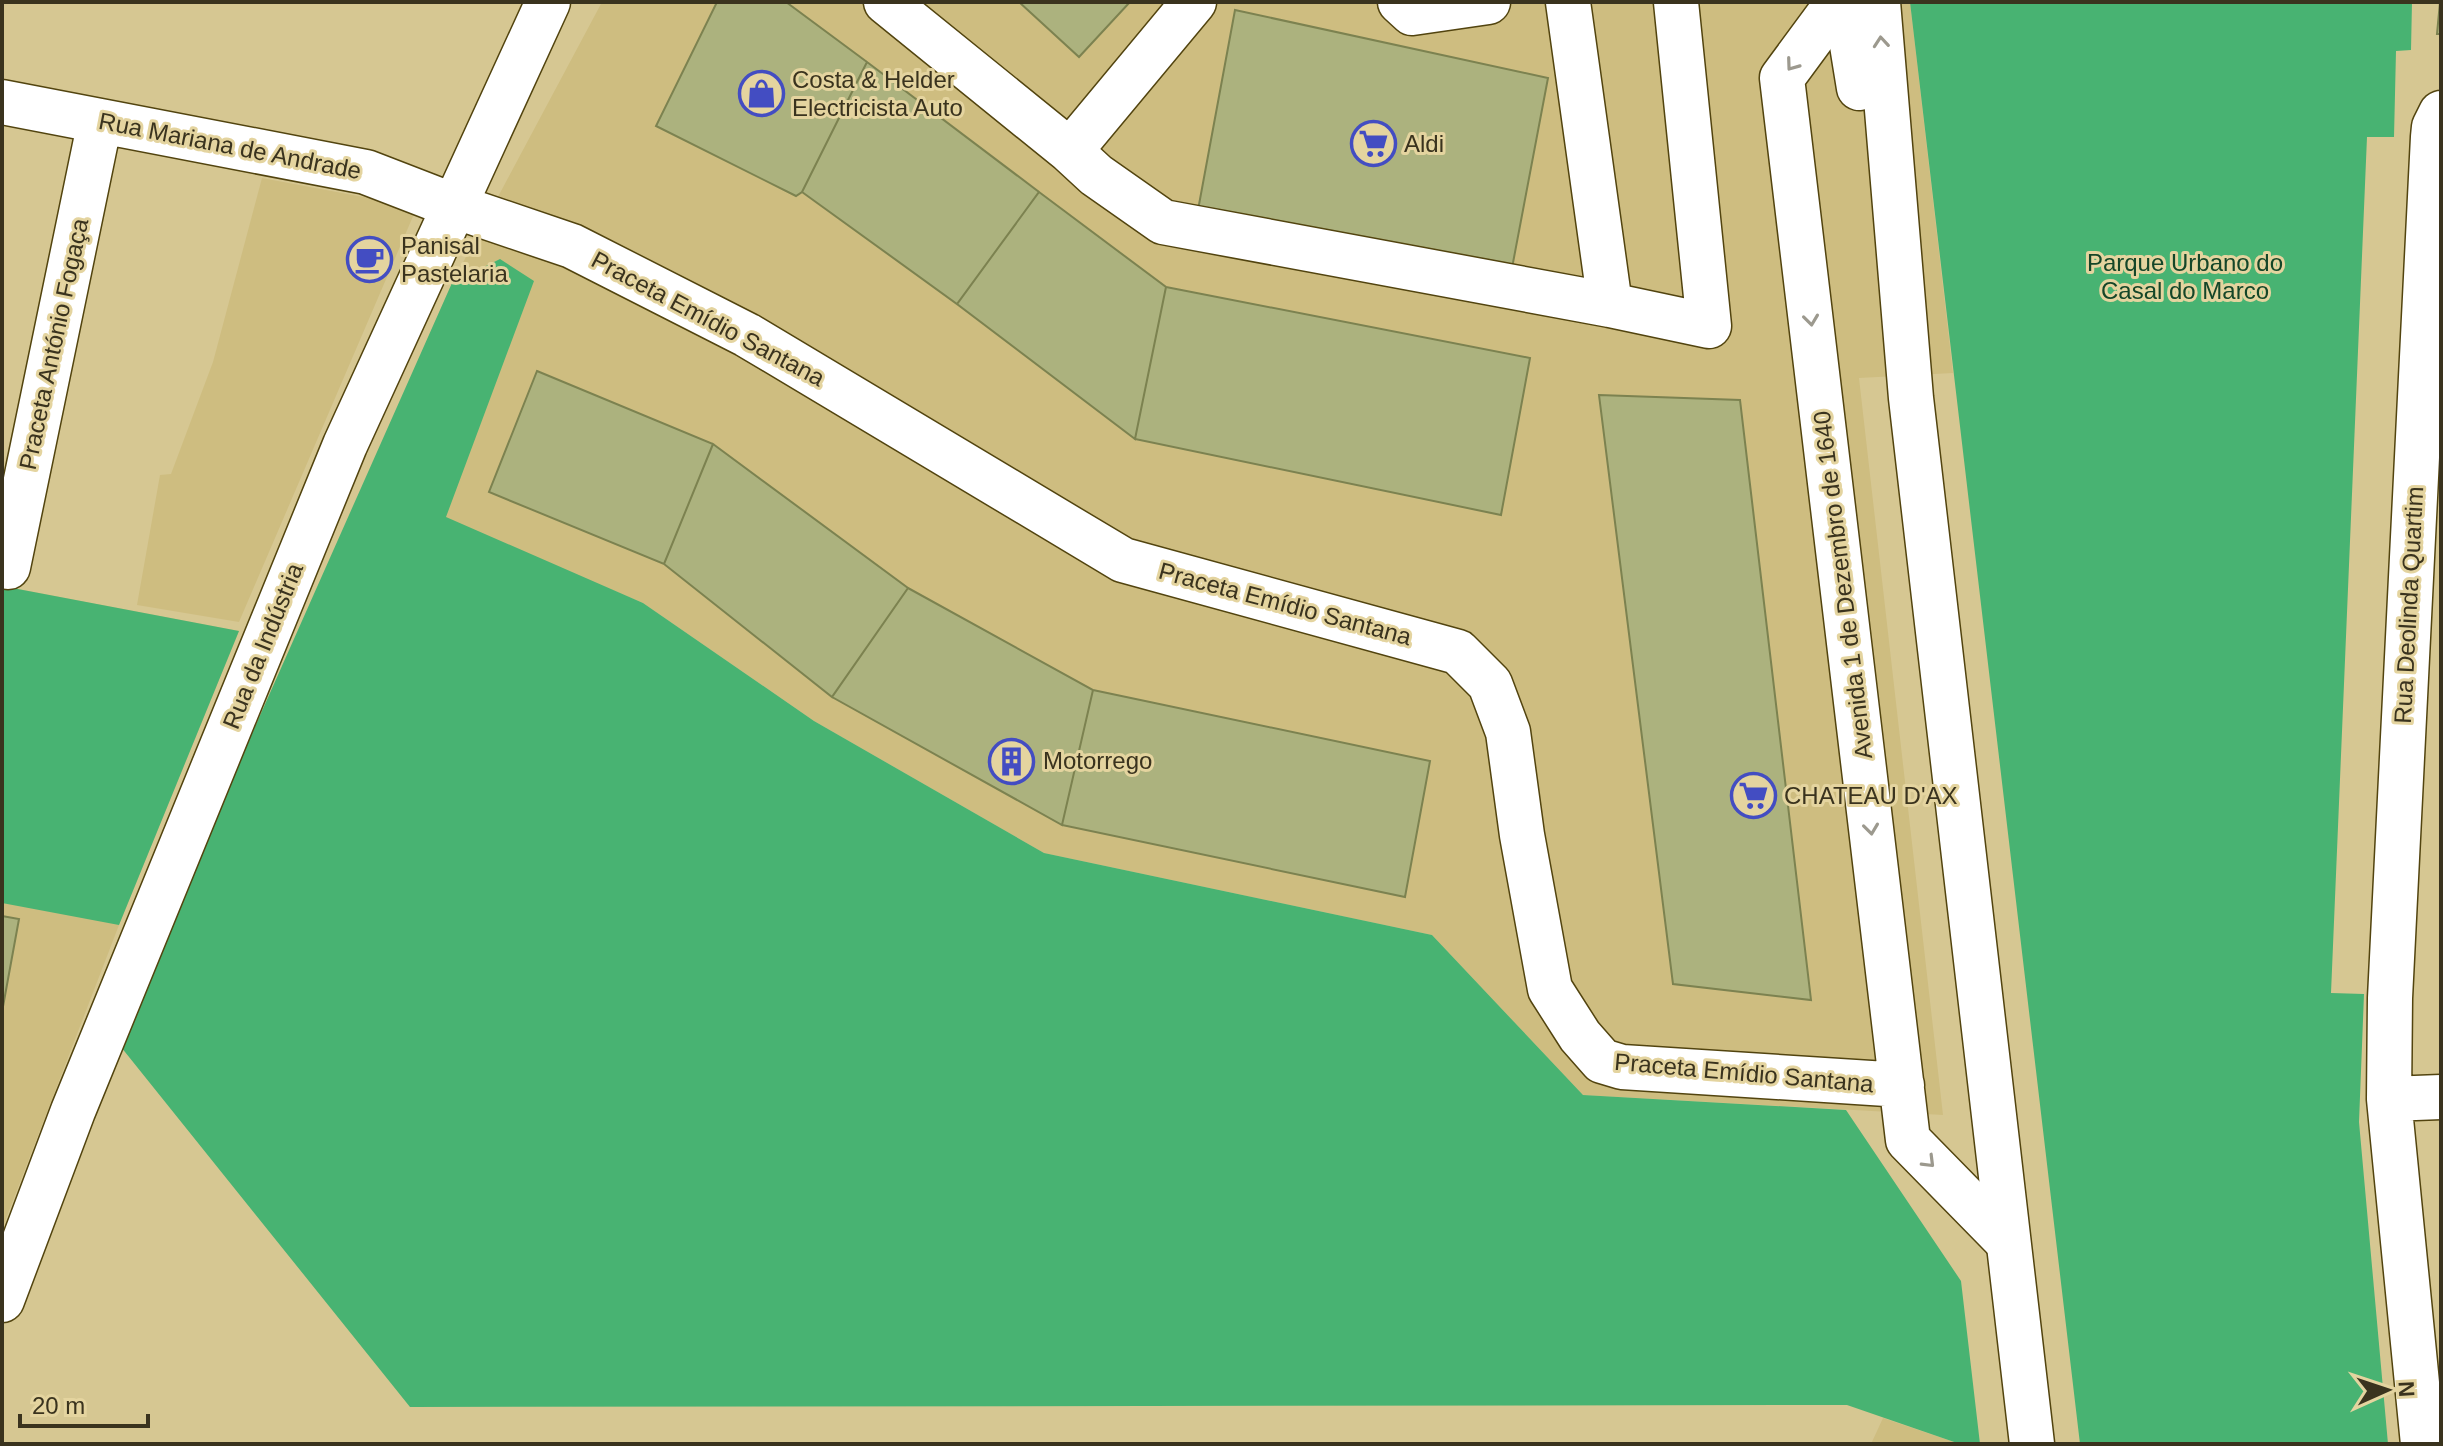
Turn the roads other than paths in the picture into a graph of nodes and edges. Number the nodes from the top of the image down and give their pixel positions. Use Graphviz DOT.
graph roads {
  1 [pos="548,2"];
  2 [pos="886,2"];
  3 [pos="1194,2"];
  4 [pos="1400,2"];
  5 [pos="1488,2"];
  6 [pos="1568,2"];
  7 [pos="1676,2"];
  8 [pos="1838,2"];
  9 [pos="1845,2"];
  10 [pos="1878,2"];
  11 [pos="2,102"];
  12 [pos="2441,113"];
  13 [pos="100,121"];
  14 [pos="1070,151"];
  15 [pos="454,206"];
  16 [pos="1610,305"];
  17 [pos="1911,398"];
  18 [pos="8,567"];
  19 [pos="1902,1085"];
  20 [pos="2441,1097"];
  21 [pos="2389,1099"];
  22 [pos="2008,1242"];
  23 [pos="2,1300"];
  24 [pos="2032,1444"];
  25 [pos="2423,1444"];
  1 -- 15 [label="street, Rua da Indústria"];
  2 -- 14 [label="street"];
  3 -- 14 [label="street"];
  4 -- 5 [label="street"];
  6 -- 16 [label="street"];
  7 -- 16 [label="street"];
  8 -- 19 [label="street, Avenida 1 de Dezembro de 1640, one-way"];
  9 -- 17 [label="street"];
  17 -- 10 [label="street, one-way"];
  11 -- 13 [label="street, Rua Mariana de Andrade"];
  12 -- 21 [label="street, Rua Deolinda Quartim"];
  13 -- 15 [label="street, Rua Mariana de Andrade"];
  13 -- 18 [label="street, Praceta António Fogaça"];
  14 -- 16 [label="street"];
  15 -- 19 [label="street, Praceta Emídio Santana"];
  15 -- 23 [label="street, Rua da Indústria"];
  17 -- 22 [label="street"];
  19 -- 22 [label="street, Avenida 1 de Dezembro de 1640, one-way"];
  20 -- 21 [label="street"];
  21 -- 25 [label="street, Rua Deolinda Quartim"];
  22 -- 24 [label="street"];
}
